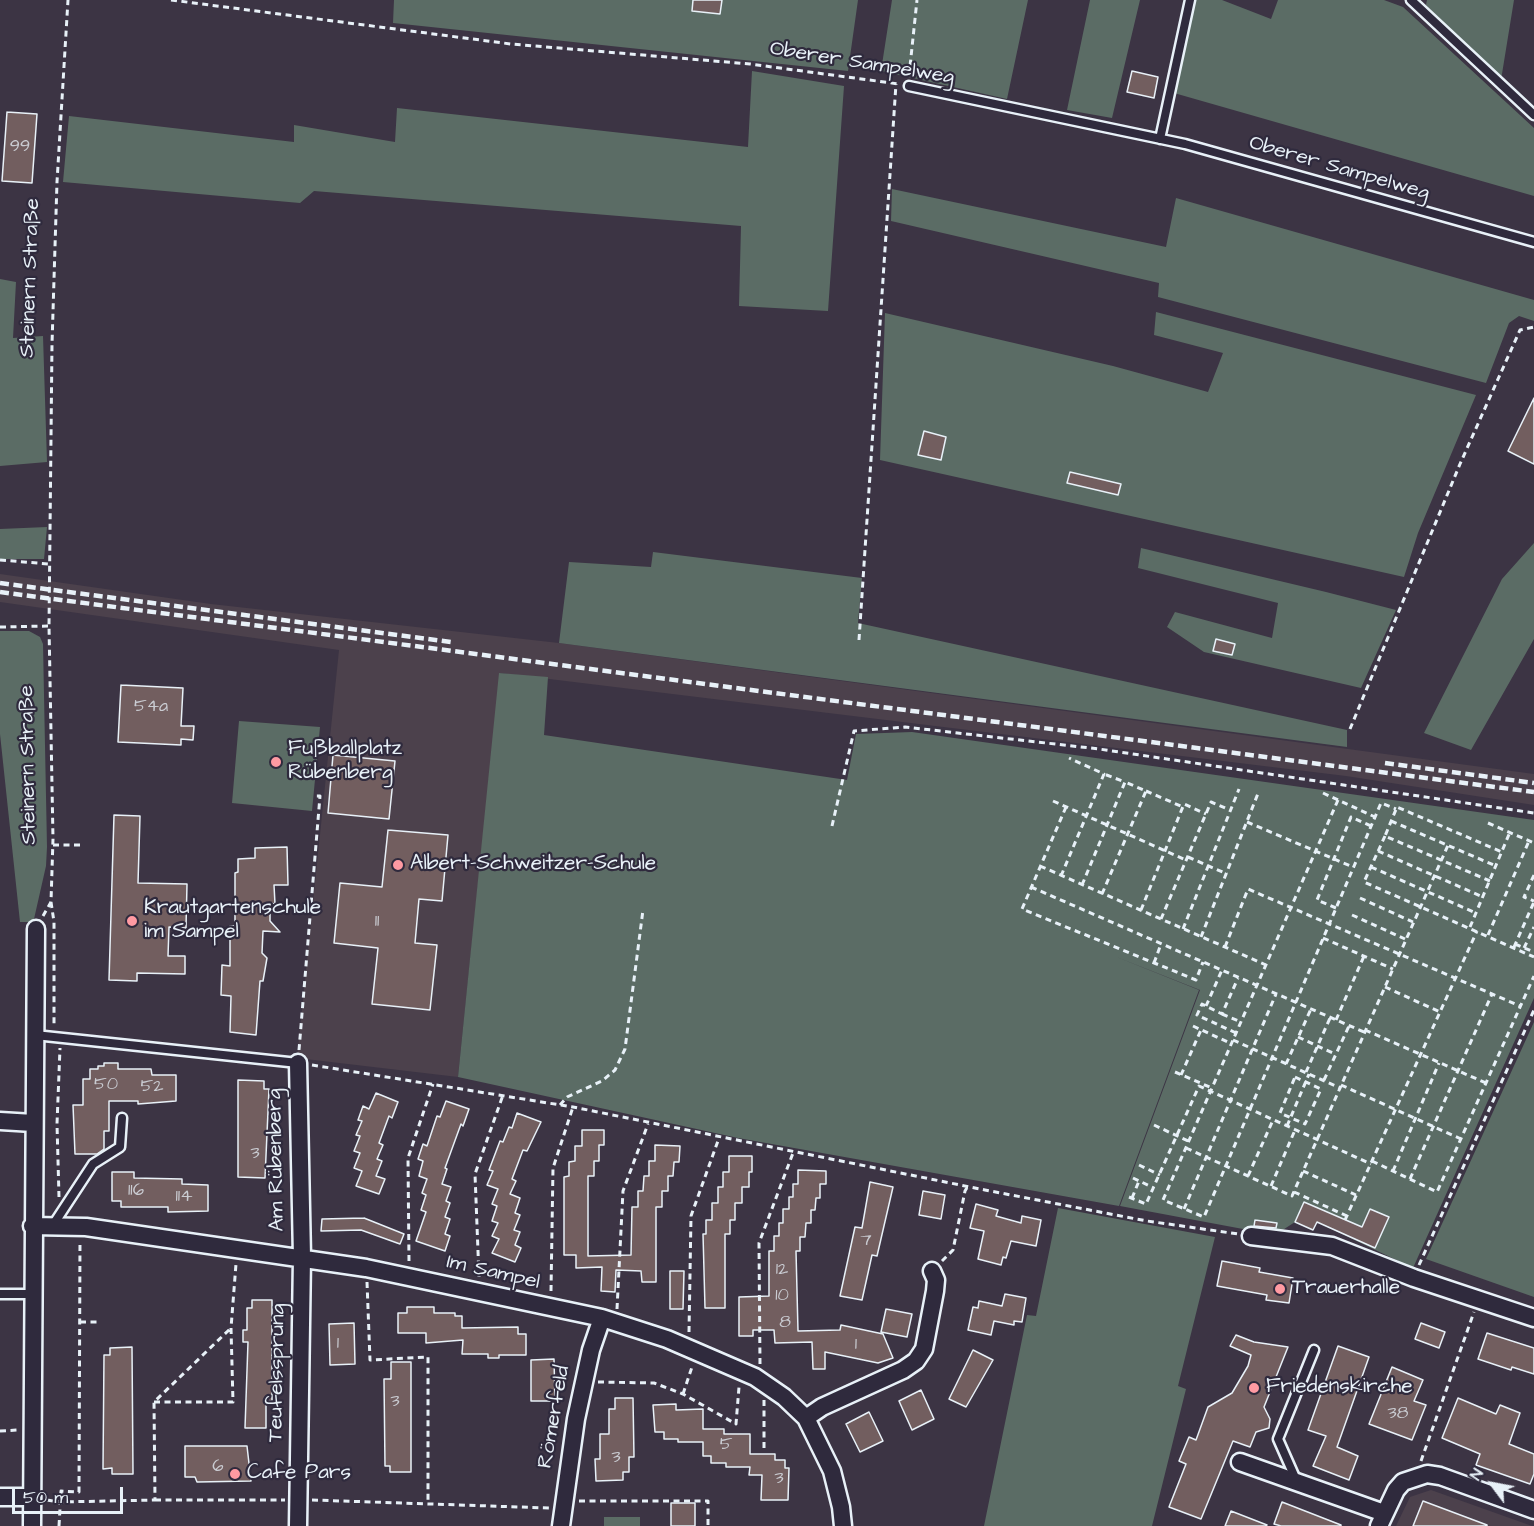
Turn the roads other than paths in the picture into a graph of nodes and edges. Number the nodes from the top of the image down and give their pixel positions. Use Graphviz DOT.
graph roads {
  1 [pos="1190,0"];
  2 [pos="1411,0"];
  3 [pos="909,86"];
  4 [pos="1534,115"];
  5 [pos="1160,139"];
  6 [pos="1534,242"];
  7 [pos="36,929"];
  8 [pos="35,1035"];
  9 [pos="298,1063"];
  10 [pos="122,1118"];
  11 [pos="0,1121"];
  12 [pos="33,1123"];
  13 [pos="53,1225"];
  14 [pos="32,1226"];
  15 [pos="1251,1236"];
  16 [pos="302,1257"];
  17 [pos="932,1271"];
  18 [pos="0,1294"];
  19 [pos="32,1294"];
  20 [pos="1534,1318"];
  21 [pos="609,1320"];
  22 [pos="1314,1350"];
  23 [pos="806,1418"];
  24 [pos="1240,1462"];
  25 [pos="1297,1482"];
  26 [pos="0,1497"];
  27 [pos="32,1497"];
  28 [pos="1534,1510"];
  29 [pos="1382,1520"];
  30 [pos="32,1526"];
  31 [pos="298,1526"];
  32 [pos="561,1526"];
  33 [pos="843,1526"];
  1 -- 5 [label="lane"];
  2 -- 4 [label="lane"];
  3 -- 5 [label="lane, Oberer Sampelweg"];
  5 -- 6 [label="lane, Oberer Sampelweg"];
  7 -- 8 [label="street"];
  8 -- 9 [label="lane"];
  8 -- 12 [label="street"];
  9 -- 16 [label="street, Am Rübenberg"];
  10 -- 13 [label="lane"];
  11 -- 12 [label="street"];
  12 -- 14 [label="street"];
  13 -- 14 [label="street, Im Sampel"];
  13 -- 16 [label="street, Im Sampel"];
  14 -- 19 [label="street"];
  15 -- 20 [label="street"];
  16 -- 21 [label="street, Im Sampel"];
  16 -- 31 [label="street, Teufelssprung"];
  17 -- 23 [label="street"];
  18 -- 19 [label="lane"];
  19 -- 27 [label="street"];
  21 -- 23 [label="street, Im Sampel"];
  21 -- 32 [label="street, Römerfeld"];
  22 -- 25 [label="lane"];
  23 -- 33 [label="street, Im Sampel"];
  24 -- 25 [label="street"];
  25 -- 29 [label="street"];
  26 -- 27 [label="street"];
  27 -- 30 [label="street"];
  28 -- 29 [label="street"];
}
